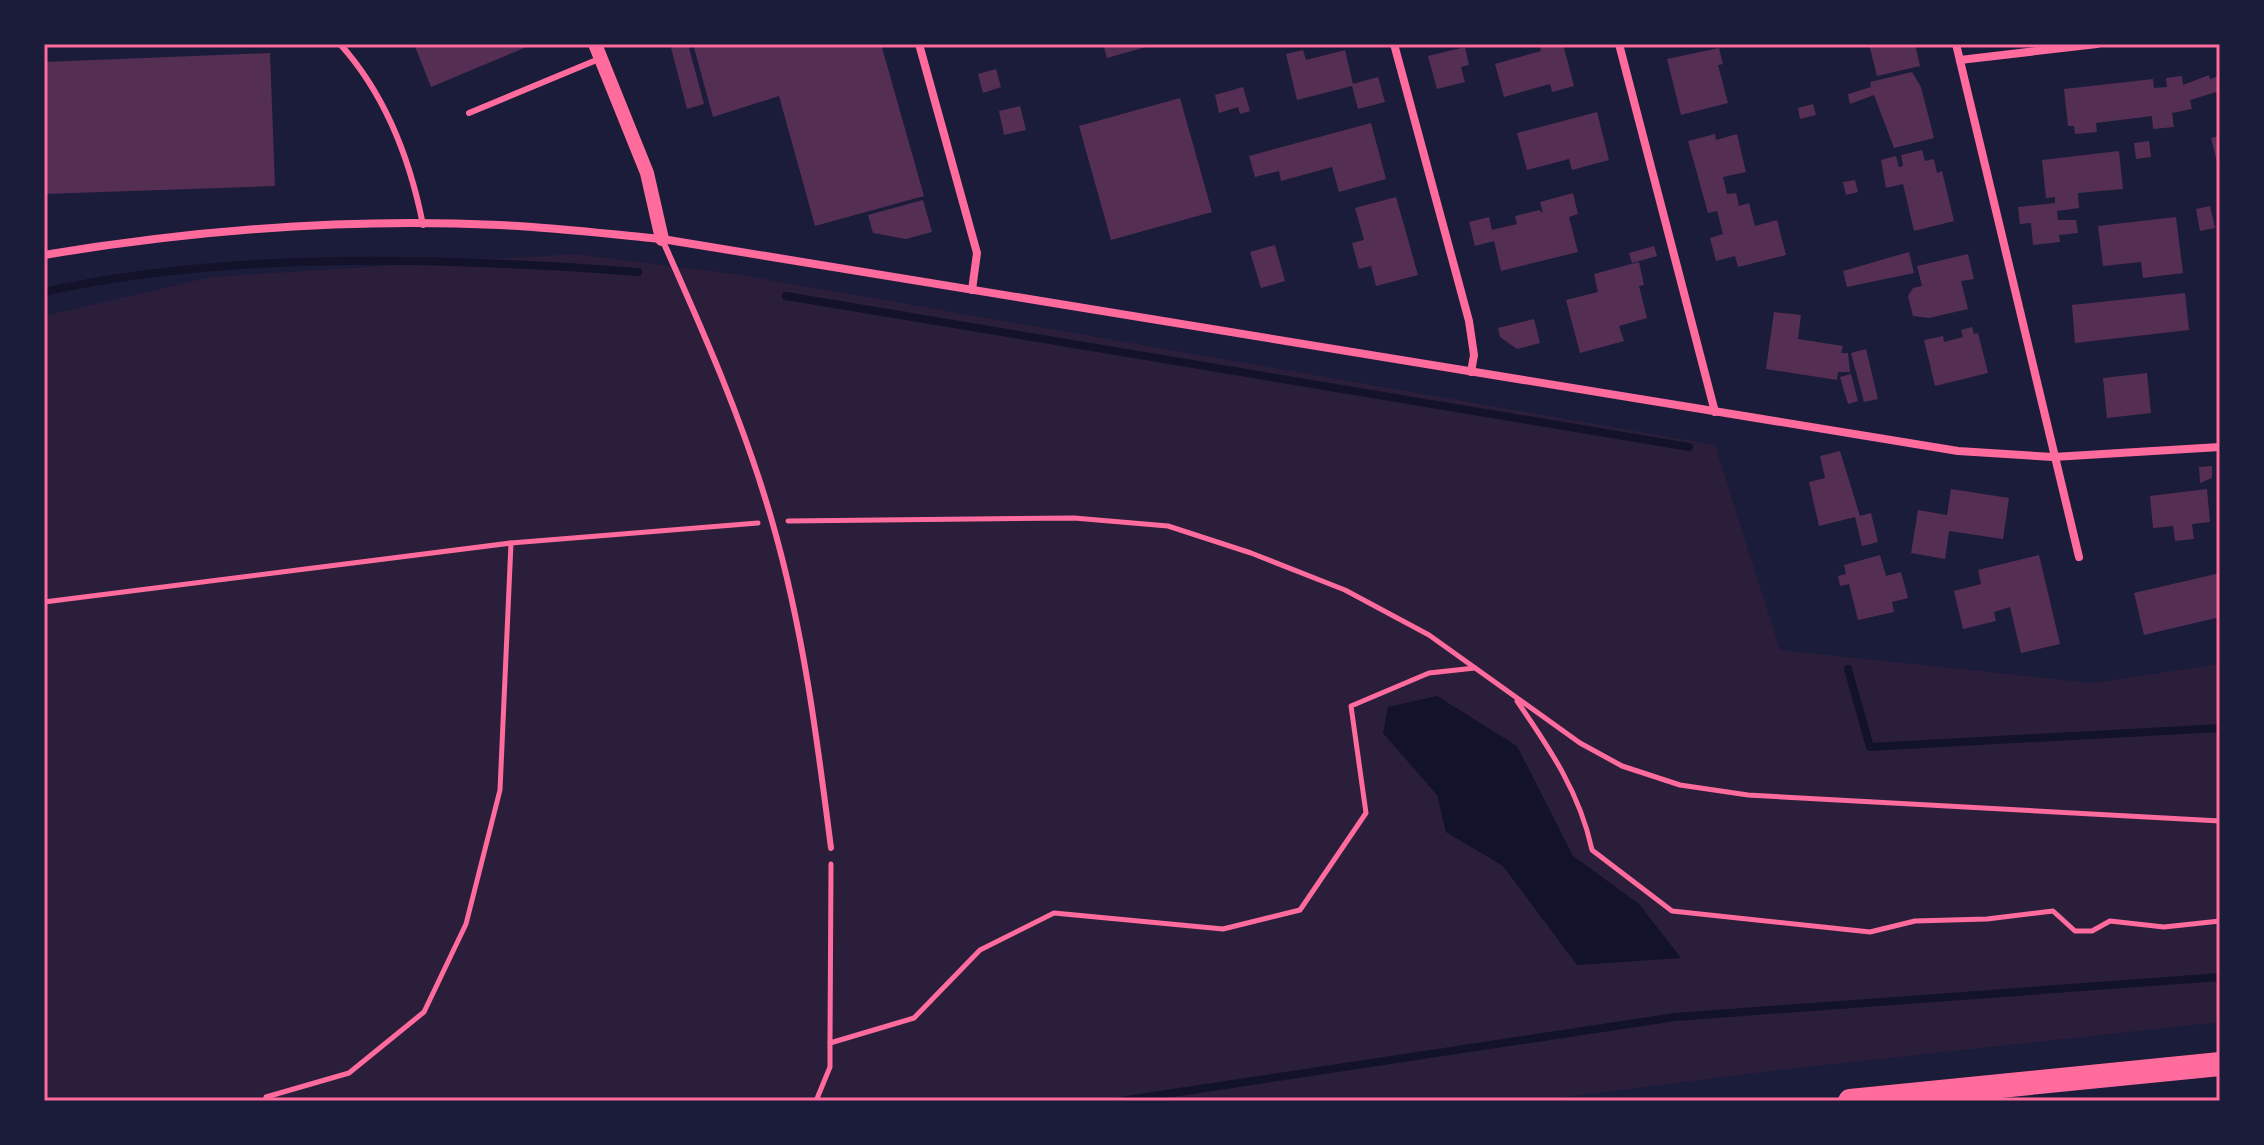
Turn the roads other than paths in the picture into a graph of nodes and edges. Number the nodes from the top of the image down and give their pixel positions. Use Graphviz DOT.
graph roads {
  1 [pos="340,44"];
  2 [pos="595,44"];
  3 [pos="919,44"];
  4 [pos="1394,44"];
  5 [pos="1619,44"];
  6 [pos="1956,44"];
  7 [pos="2097,44"];
  8 [pos="601,59"];
  9 [pos="1960,60"];
  10 [pos="469,113"];
  11 [pos="423,225"];
  12 [pos="662,239"];
  13 [pos="44,255"];
  14 [pos="972,290"];
  15 [pos="1471,372"];
  16 [pos="1715,412"];
  17 [pos="2220,447"];
  18 [pos="2053,457"];
  19 [pos="2079,557"];
  20 [pos="831,848"];
  21 [pos="2220,1064"];
  22 [pos="1850,1101"];
  1 -- 11 [label="lane"];
  2 -- 8 [label="street"];
  3 -- 14 [label="street"];
  4 -- 15 [label="street"];
  5 -- 16 [label="street"];
  6 -- 9 [label="street"];
  7 -- 9 [label="street"];
  8 -- 10 [label="lane"];
  8 -- 12 [label="street"];
  9 -- 18 [label="street"];
  11 -- 12 [label="street"];
  11 -- 13 [label="street"];
  12 -- 14 [label="street"];
  12 -- 20 [label="lane"];
  14 -- 15 [label="street"];
  15 -- 16 [label="street"];
  16 -- 18 [label="street"];
  17 -- 18 [label="street"];
  18 -- 19 [label="street"];
  21 -- 22 [label="highway"];
}
